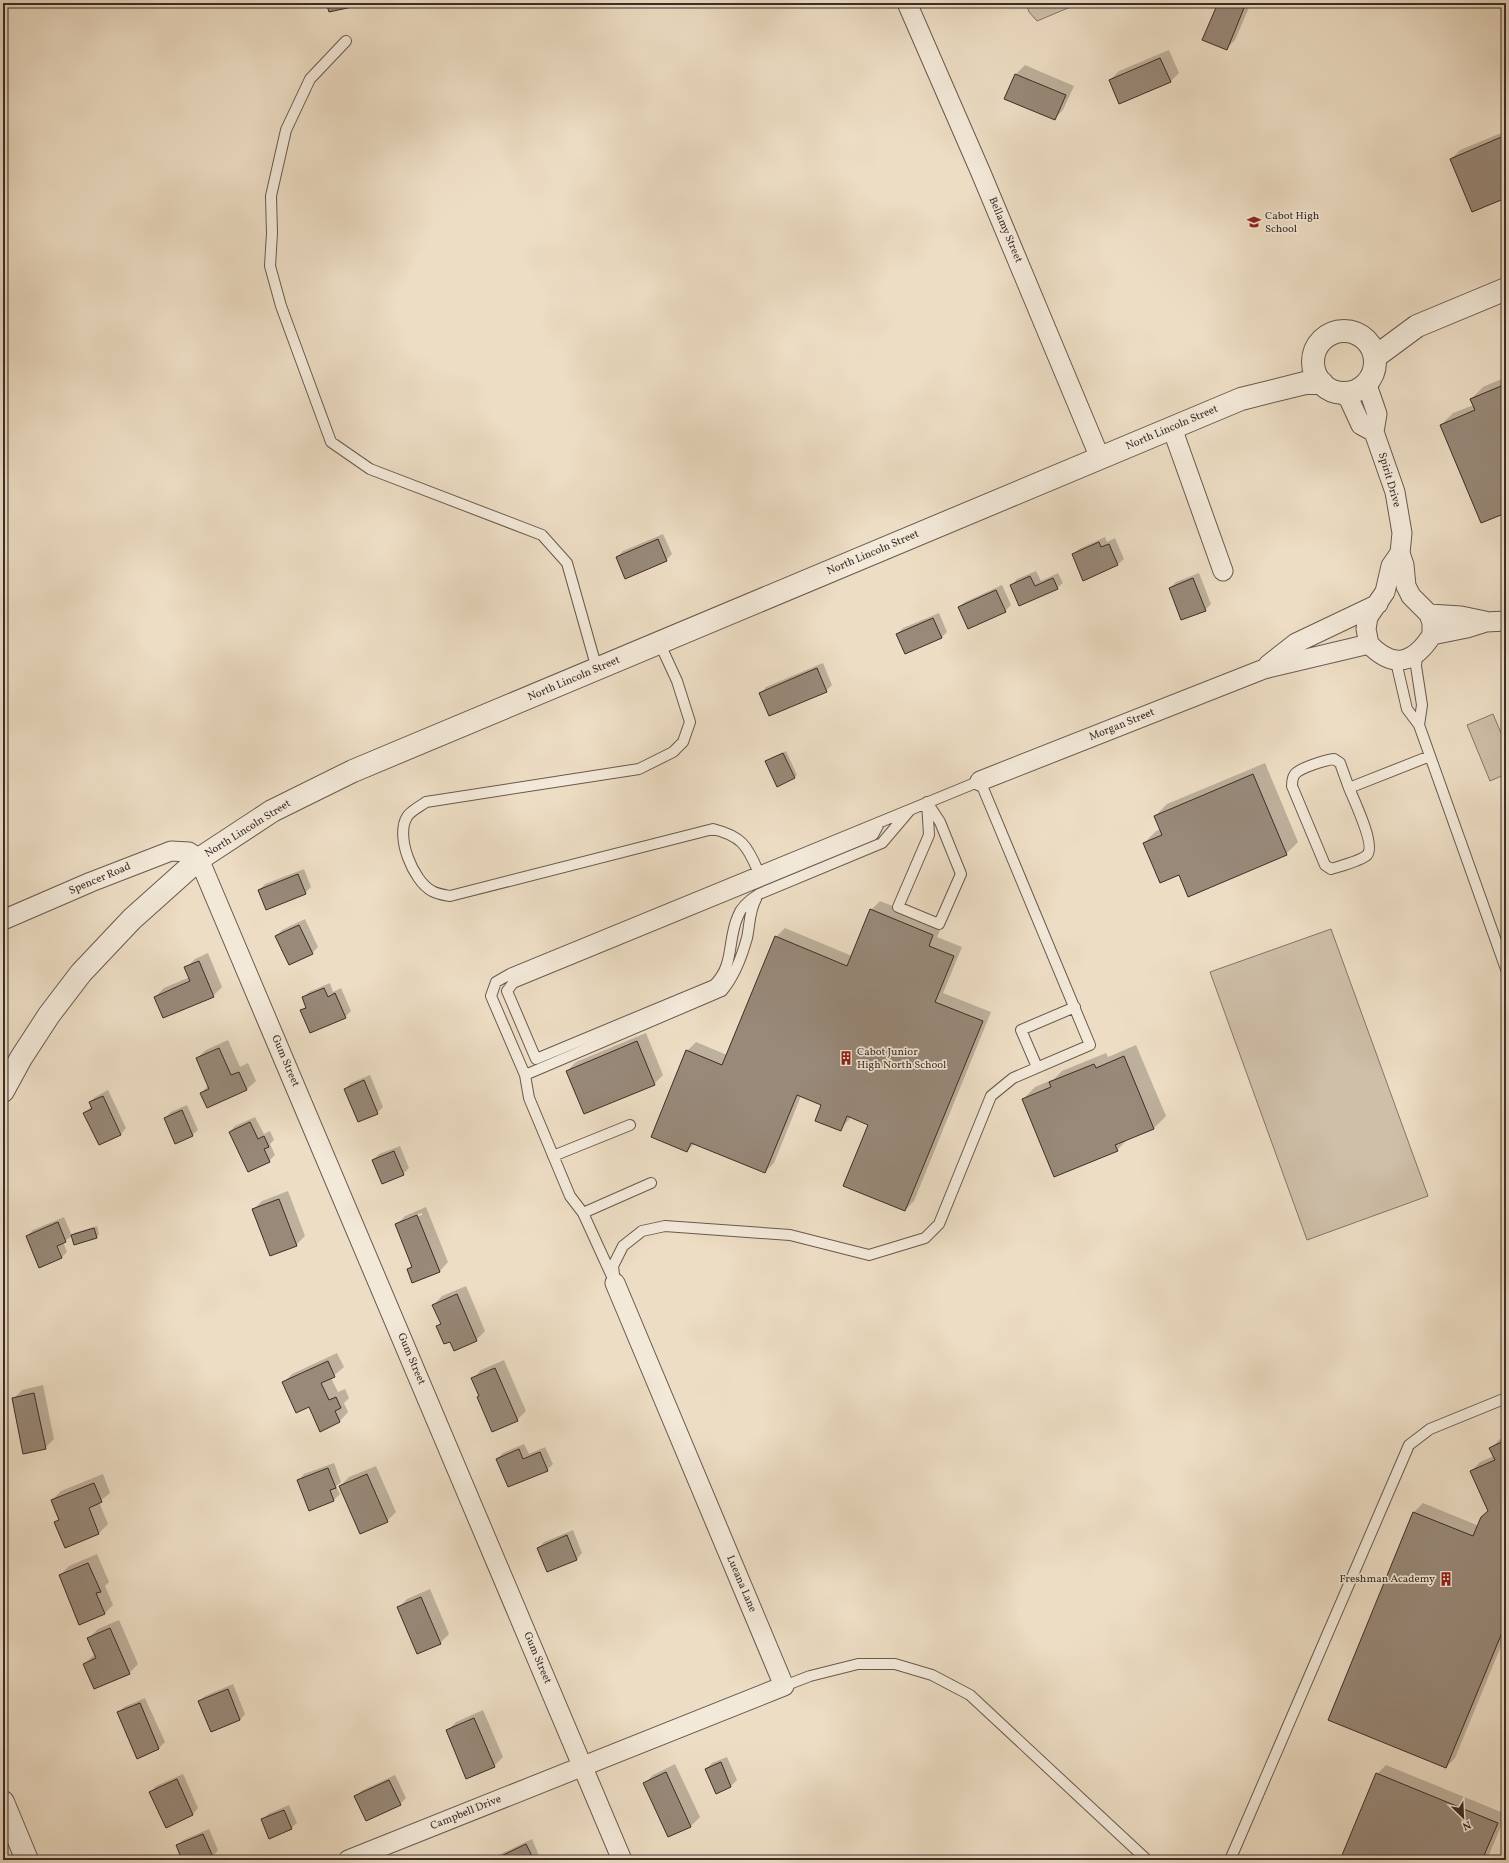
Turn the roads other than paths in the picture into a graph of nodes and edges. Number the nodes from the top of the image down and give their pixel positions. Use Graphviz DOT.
graph roads {
  1 [pos="907,3"];
  2 [pos="346,40"];
  3 [pos="1506,289"];
  4 [pos="1372,350"];
  5 [pos="1318,374"];
  6 [pos="1369,380"];
  7 [pos="1341,392"];
  8 [pos="1172,428"];
  9 [pos="1374,432"];
  10 [pos="1100,458"];
  11 [pos="1400,553"];
  12 [pos="1223,571"];
  13 [pos="1411,596"];
  14 [pos="1379,603"];
  15 [pos="1429,614"];
  16 [pos="1506,621"];
  17 [pos="1486,622"];
  18 [pos="1432,635"];
  19 [pos="659,642"];
  20 [pos="1369,644"];
  21 [pos="1417,654"];
  22 [pos="1392,659"];
  23 [pos="597,669"];
  24 [pos="1264,669"];
  25 [pos="1419,725"];
  26 [pos="1430,756"];
  27 [pos="980,781"];
  28 [pos="1349,788"];
  29 [pos="927,802"];
  30 [pos="911,809"];
  31 [pos="880,822"];
  32 [pos="199,859"];
  33 [pos="758,871"];
  34 [pos="759,894"];
  35 [pos="3,920"];
  36 [pos="1506,969"];
  37 [pos="1075,1007"];
  38 [pos="1037,1067"];
  39 [pos="525,1075"];
  40 [pos="3,1091"];
  41 [pos="630,1125"];
  42 [pos="553,1156"];
  43 [pos="651,1183"];
  44 [pos="583,1213"];
  45 [pos="615,1283"];
  46 [pos="1506,1398"];
  47 [pos="784,1686"];
  48 [pos="583,1766"];
  49 [pos="3,1802"];
  50 [pos="27,1860"];
  51 [pos="348,1860"];
  52 [pos="622,1860"];
  53 [pos="1147,1860"];
  54 [pos="1230,1860"];
  1 -- 10 [label="street, Bellamy Street"];
  2 -- 23 [label="lane"];
  3 -- 4 [label="street"];
  4 -- 5 [label="street"];
  4 -- 6 [label="street"];
  5 -- 7 [label="street"];
  5 -- 8 [label="street, North Lincoln Street"];
  6 -- 7 [label="street"];
  6 -- 9 [label="street, Spirit Drive"];
  7 -- 9 [label="street"];
  8 -- 10 [label="street, North Lincoln Street"];
  8 -- 12 [label="street"];
  9 -- 11 [label="street, Spirit Drive"];
  10 -- 19 [label="street, North Lincoln Street"];
  11 -- 13 [label="street, Spirit Drive"];
  11 -- 14 [label="street, Spirit Drive"];
  13 -- 14 [label="street, Morgan Street"];
  13 -- 15 [label="street, Spirit Drive"];
  14 -- 20 [label="street, Spirit Drive"];
  14 -- 24 [label="street, Morgan Street"];
  15 -- 17 [label="street"];
  15 -- 18 [label="street"];
  16 -- 17 [label="street"];
  17 -- 18 [label="street"];
  18 -- 21 [label="street"];
  19 -- 23 [label="street, North Lincoln Street"];
  19 -- 33 [label="lane"];
  20 -- 22 [label="street"];
  20 -- 24 [label="street, Morgan Street"];
  21 -- 22 [label="street"];
  21 -- 25 [label="lane"];
  22 -- 25 [label="lane"];
  23 -- 32 [label="street, North Lincoln Street"];
  24 -- 27 [label="street, Morgan Street"];
  25 -- 26 [label="lane"];
  26 -- 28 [label="lane"];
  26 -- 36 [label="lane"];
  27 -- 29 [label="lane"];
  27 -- 37 [label="lane"];
  28 -- 28 [label="lane"];
  29 -- 29 [label="lane"];
  29 -- 30 [label="lane"];
  30 -- 31 [label="lane"];
  30 -- 34 [label="lane"];
  31 -- 33 [label="lane"];
  31 -- 34 [label="lane"];
  32 -- 35 [label="street, Spencer Road"];
  32 -- 40 [label="street, North Lincoln Street"];
  32 -- 48 [label="street, Gum Street"];
  33 -- 39 [label="lane"];
  34 -- 39 [label="lane"];
  37 -- 38 [label="lane"];
  37 -- 38 [label="lane"];
  38 -- 45 [label="lane"];
  39 -- 42 [label="lane"];
  41 -- 42 [label="lane"];
  42 -- 44 [label="lane"];
  43 -- 44 [label="lane"];
  44 -- 45 [label="lane"];
  45 -- 47 [label="street, Lueana Lane"];
  46 -- 54 [label="lane"];
  47 -- 48 [label="street"];
  47 -- 53 [label="lane"];
  48 -- 51 [label="street, Campbell Drive"];
  48 -- 52 [label="street, Gum Street"];
  49 -- 50 [label="street"];
}
